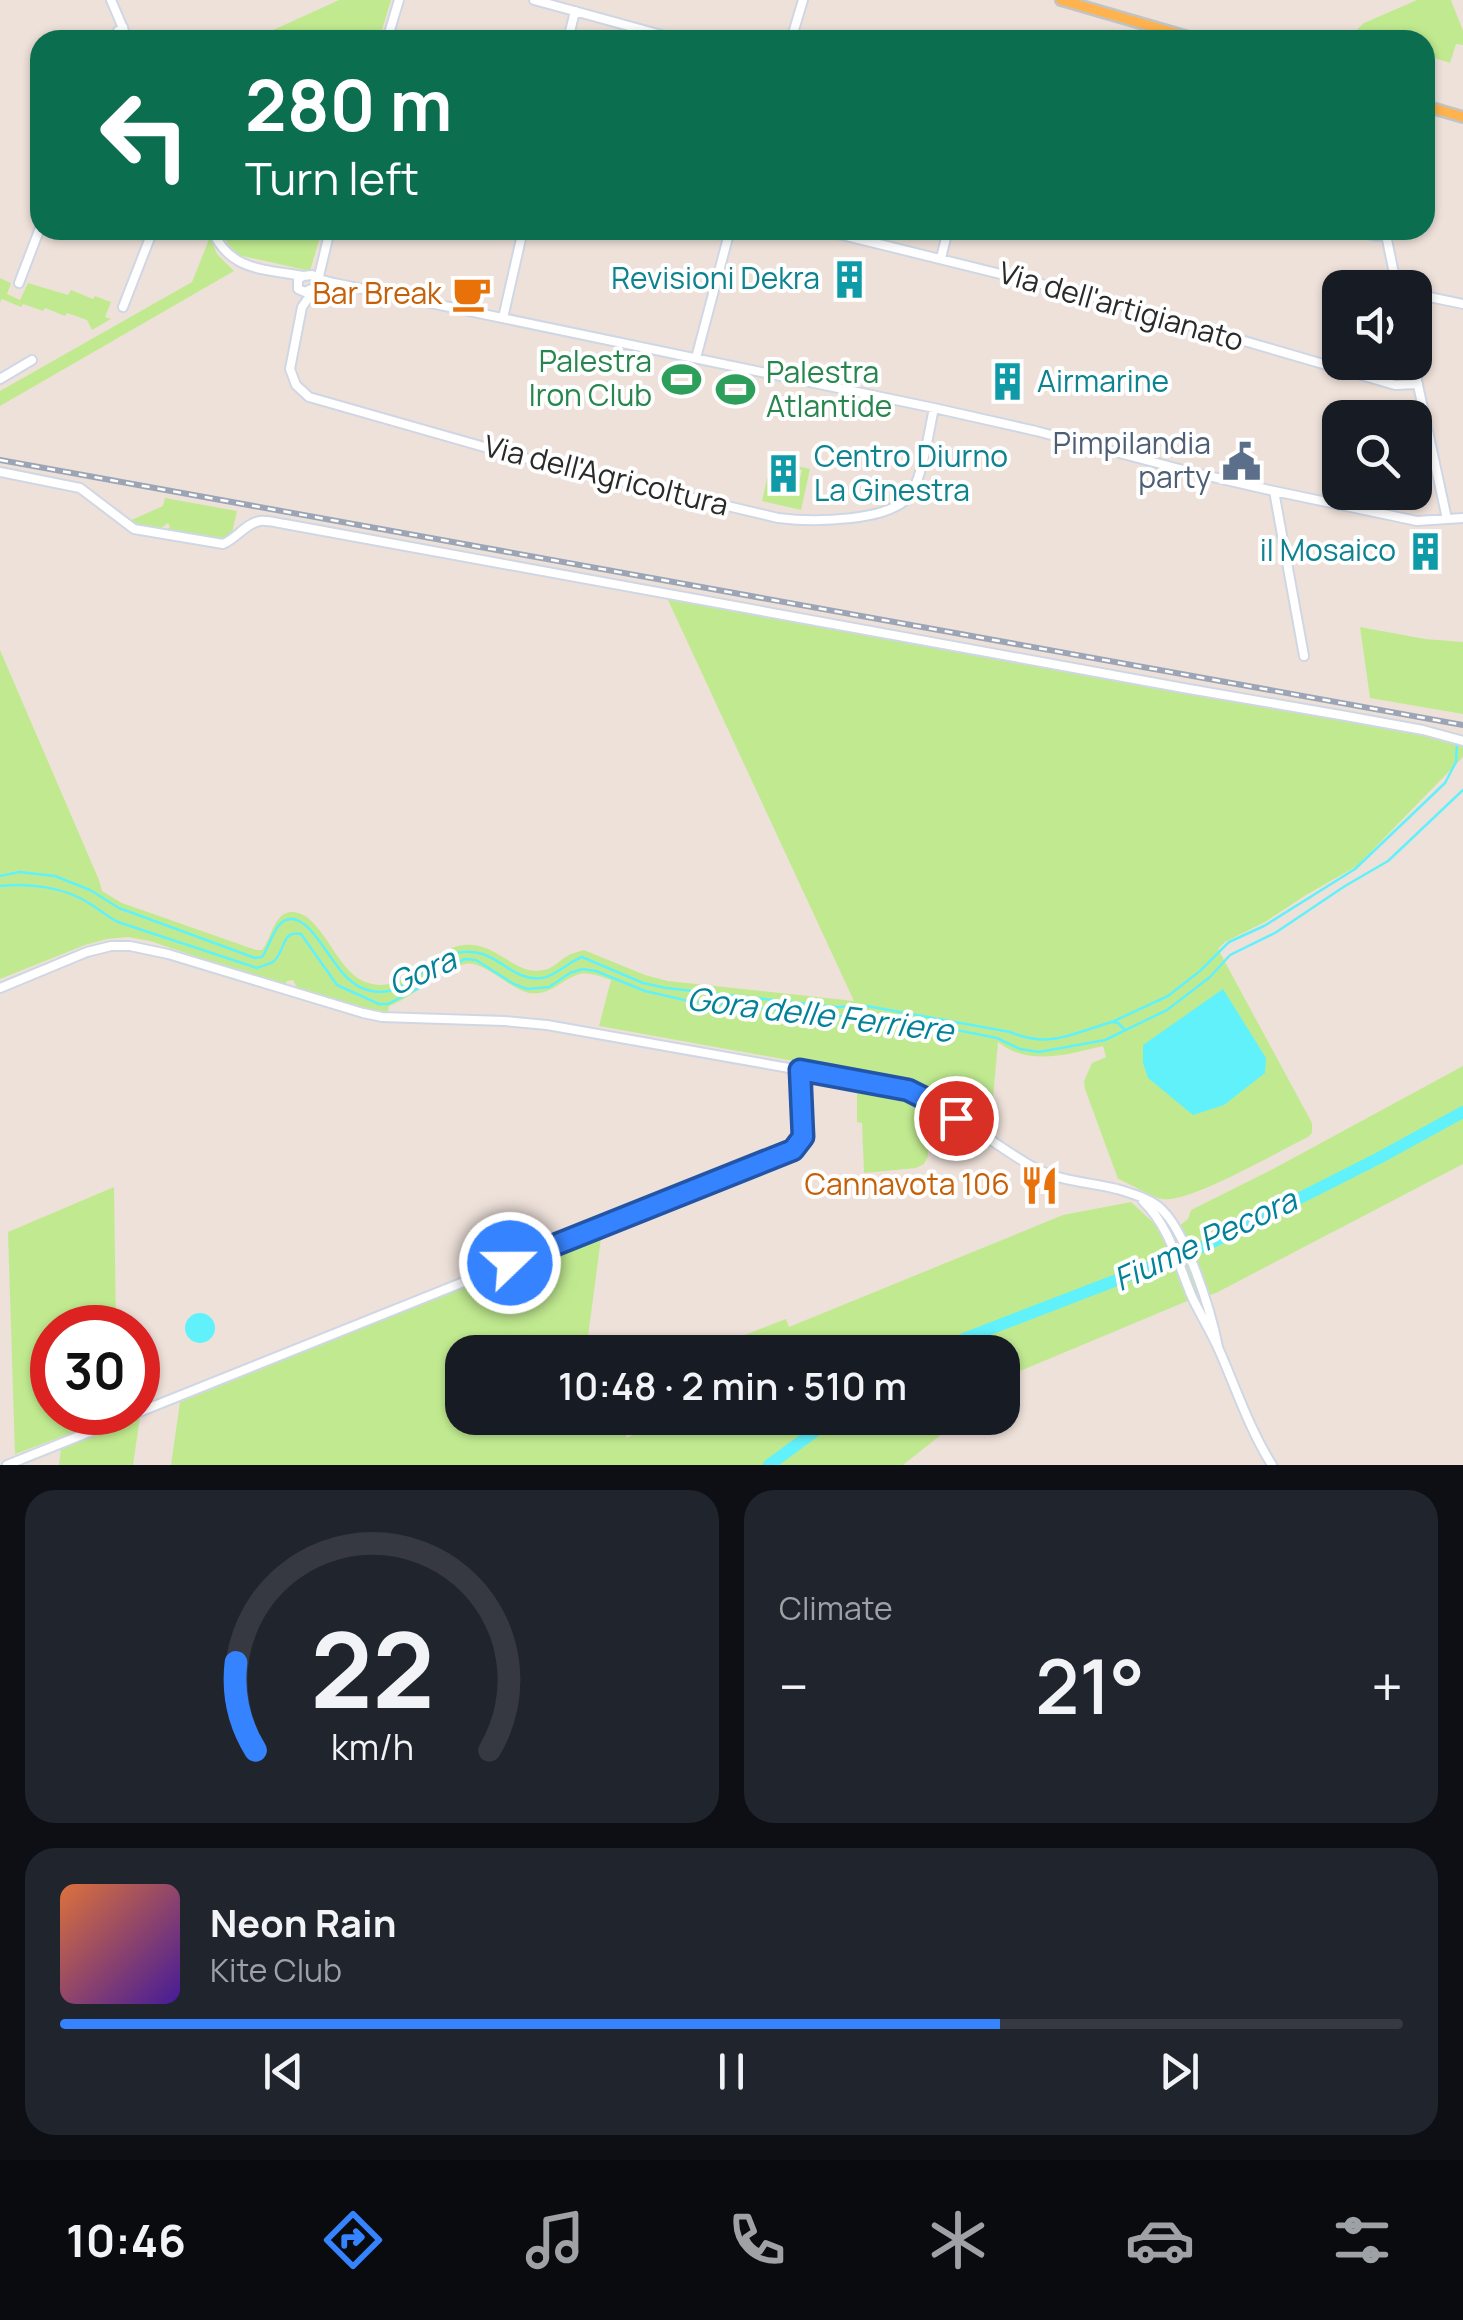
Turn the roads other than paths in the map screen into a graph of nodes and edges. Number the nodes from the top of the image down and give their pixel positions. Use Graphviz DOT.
graph roads {
  1 [pos="111,0"];
  2 [pos="399,0"];
  3 [pos="534,0"];
  4 [pos="803,0"];
  5 [pos="1061,0"];
  6 [pos="575,11"];
  7 [pos="123,28"];
  8 [pos="118,30"];
  9 [pos="390,30"];
  10 [pos="570,30"];
  11 [pos="644,30"];
  12 [pos="794,30"];
  13 [pos="1164,30"];
  14 [pos="1435,109"];
  15 [pos="1446,112"];
  16 [pos="1435,113"];
  17 [pos="1463,117"];
  18 [pos="35,240"];
  19 [pos="150,240"];
  20 [pos="217,240"];
  21 [pos="327,240"];
  22 [pos="521,240"];
  23 [pos="727,240"];
  24 [pos="864,240"];
  25 [pos="946,240"];
  26 [pos="1387,240"];
  27 [pos="941,258"];
  28 [pos="1393,270"];
  29 [pos="283,272"];
  30 [pos="19,282"];
  31 [pos="312,282"];
  32 [pos="298,289"];
  33 [pos="1432,299"];
  34 [pos="1463,304"];
  35 [pos="123,307"];
  36 [pos="302,307"];
  37 [pos="504,318"];
  38 [pos="696,358"];
  39 [pos="32,360"];
  40 [pos="0,379"];
  41 [pos="1417,380"];
  42 [pos="1418,384"];
  43 [pos="934,408"];
  44 [pos="0,472"];
  45 [pos="1274,491"];
  46 [pos="1463,518"];
  47 [pos="1447,519"];
  48 [pos="1304,656"];
  49 [pos="1463,741"];
  50 [pos="0,988"];
  51 [pos="800,1070"];
  52 [pos="1136,1195"];
  53 [pos="1218,1347"];
  54 [pos="7,1465"];
  55 [pos="1272,1465"];
  1 -- 7 [label="street"];
  2 -- 9 [label="street"];
  3 -- 6 [label="street"];
  4 -- 12 [label="street"];
  5 -- 13 [label="main road"];
  6 -- 10 [label="street"];
  6 -- 11 [label="street"];
  7 -- 8 [label="street"];
  14 -- 15 [label="main road"];
  15 -- 16 [label="street"];
  15 -- 17 [label="main road"];
  18 -- 30 [label="street"];
  19 -- 35 [label="street"];
  20 -- 29 [label="street"];
  21 -- 31 [label="street"];
  22 -- 37 [label="street"];
  23 -- 38 [label="street"];
  24 -- 27 [label="street, Via dell'artigianato"];
  25 -- 27 [label="street"];
  26 -- 28 [label="street"];
  27 -- 42 [label="street, Via dell'artigianato"];
  29 -- 31 [label="street"];
  29 -- 32 [label="street"];
  31 -- 32 [label="street"];
  31 -- 32 [label="street"];
  31 -- 36 [label="street, Via dell'Agricoltura"];
  31 -- 37 [label="street"];
  32 -- 36 [label="street, Via dell'Agricoltura"];
  33 -- 34 [label="street"];
  36 -- 43 [label="street, Via dell'Agricoltura"];
  37 -- 38 [label="street"];
  38 -- 43 [label="street"];
  39 -- 40 [label="street"];
  41 -- 42 [label="street"];
  42 -- 47 [label="street"];
  43 -- 45 [label="street"];
  44 -- 49 [label="street"];
  45 -- 47 [label="street"];
  45 -- 48 [label="street"];
  46 -- 47 [label="street"];
  50 -- 51 [label="street"];
  51 -- 52 [label="street"];
  51 -- 54 [label="street"];
  52 -- 53 [label="street"];
  52 -- 53 [label="street"];
  53 -- 55 [label="street"];
}
